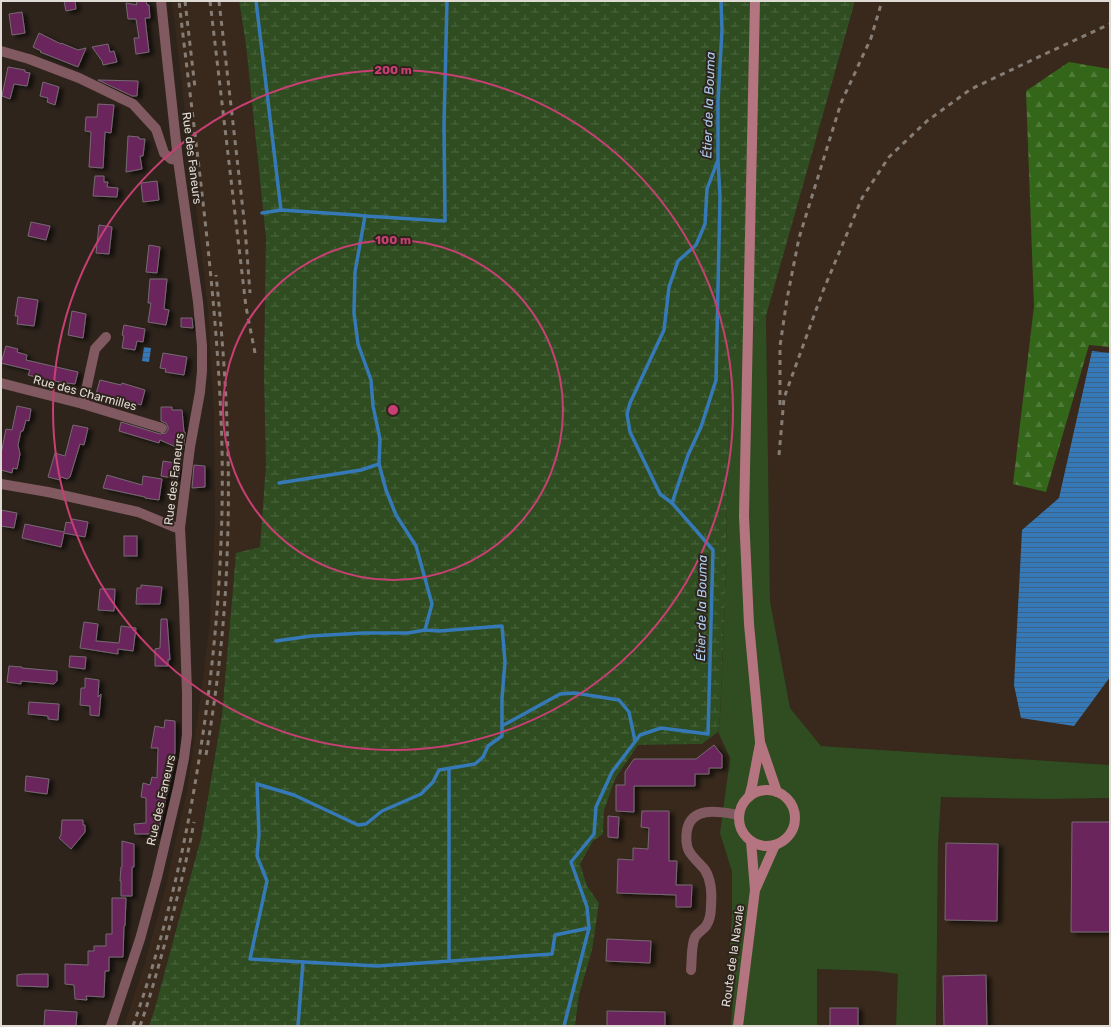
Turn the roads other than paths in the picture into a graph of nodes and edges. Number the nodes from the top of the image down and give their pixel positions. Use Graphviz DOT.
graph roads {
  1 [pos="161,1"];
  2 [pos="754,1"];
  3 [pos="1,51"];
  4 [pos="178,160"];
  5 [pos="106,337"];
  6 [pos="1,383"];
  7 [pos="83,404"];
  8 [pos="162,428"];
  9 [pos="1,484"];
  10 [pos="180,528"];
  11 [pos="760,742"];
  12 [pos="777,792"];
  13 [pos="748,796"];
  14 [pos="739,815"];
  15 [pos="750,841"];
  16 [pos="775,845"];
  17 [pos="755,890"];
  18 [pos="691,970"];
  19 [pos="111,1026"];
  20 [pos="738,1026"];
  1 -- 4 [label="street, Rue des Faneurs"];
  2 -- 11 [label="main road"];
  3 -- 4 [label="street"];
  4 -- 10 [label="street, Rue des Faneurs"];
  5 -- 7 [label="street"];
  6 -- 7 [label="street, Rue des Charmilles"];
  7 -- 8 [label="street, Rue des Charmilles"];
  9 -- 10 [label="street"];
  10 -- 19 [label="street, Rue des Faneurs"];
  11 -- 12 [label="main road"];
  11 -- 13 [label="main road"];
  12 -- 13 [label="main road"];
  12 -- 16 [label="main road"];
  13 -- 14 [label="main road"];
  14 -- 15 [label="main road"];
  14 -- 18 [label="street"];
  15 -- 16 [label="main road"];
  15 -- 17 [label="main road, Route de la Navale"];
  16 -- 17 [label="main road, Route de la Navale"];
  17 -- 20 [label="main road, Route de la Navale"];
}
